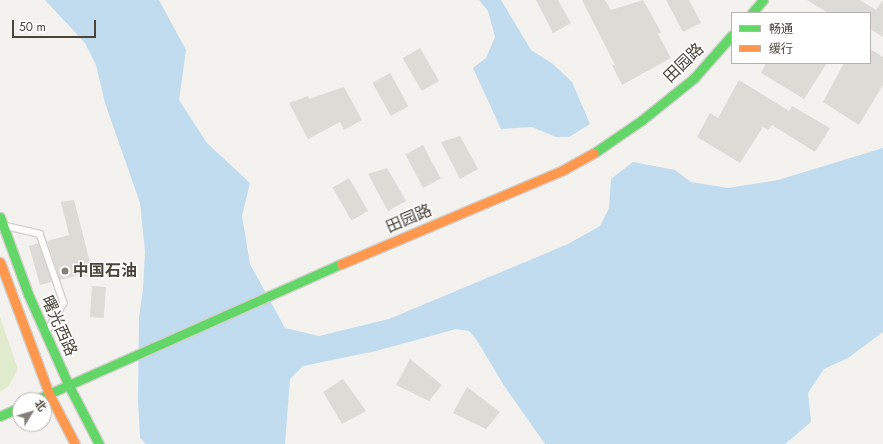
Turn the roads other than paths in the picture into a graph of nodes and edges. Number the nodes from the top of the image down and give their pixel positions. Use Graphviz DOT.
graph roads {
  1 [pos="763,0"];
  2 [pos="753,12"];
  3 [pos="731,36"];
  4 [pos="1,221"];
  5 [pos="0,262"];
  6 [pos="46,334"];
  7 [pos="68,384"];
  8 [pos="48,392"];
  9 [pos="52,392"];
  10 [pos="52,400"];
  11 [pos="12,411"];
  12 [pos="0,416"];
  13 [pos="76,444"];
  14 [pos="100,444"];
  1 -- 2 [label="street"];
  3 -- 7 [label="street, 田园路"];
  4 -- 6 [label="street, 曙光西路"];
  4 -- 6 [label="lane"];
  5 -- 8 [label="street, 曙光西路"];
  6 -- 7 [label="street, 曙光西路"];
  7 -- 9 [label="street, 田园路"];
  7 -- 14 [label="street, 曙光西路"];
  10 -- 13 [label="street, 曙光西路"];
  11 -- 12 [label="street"];
}
